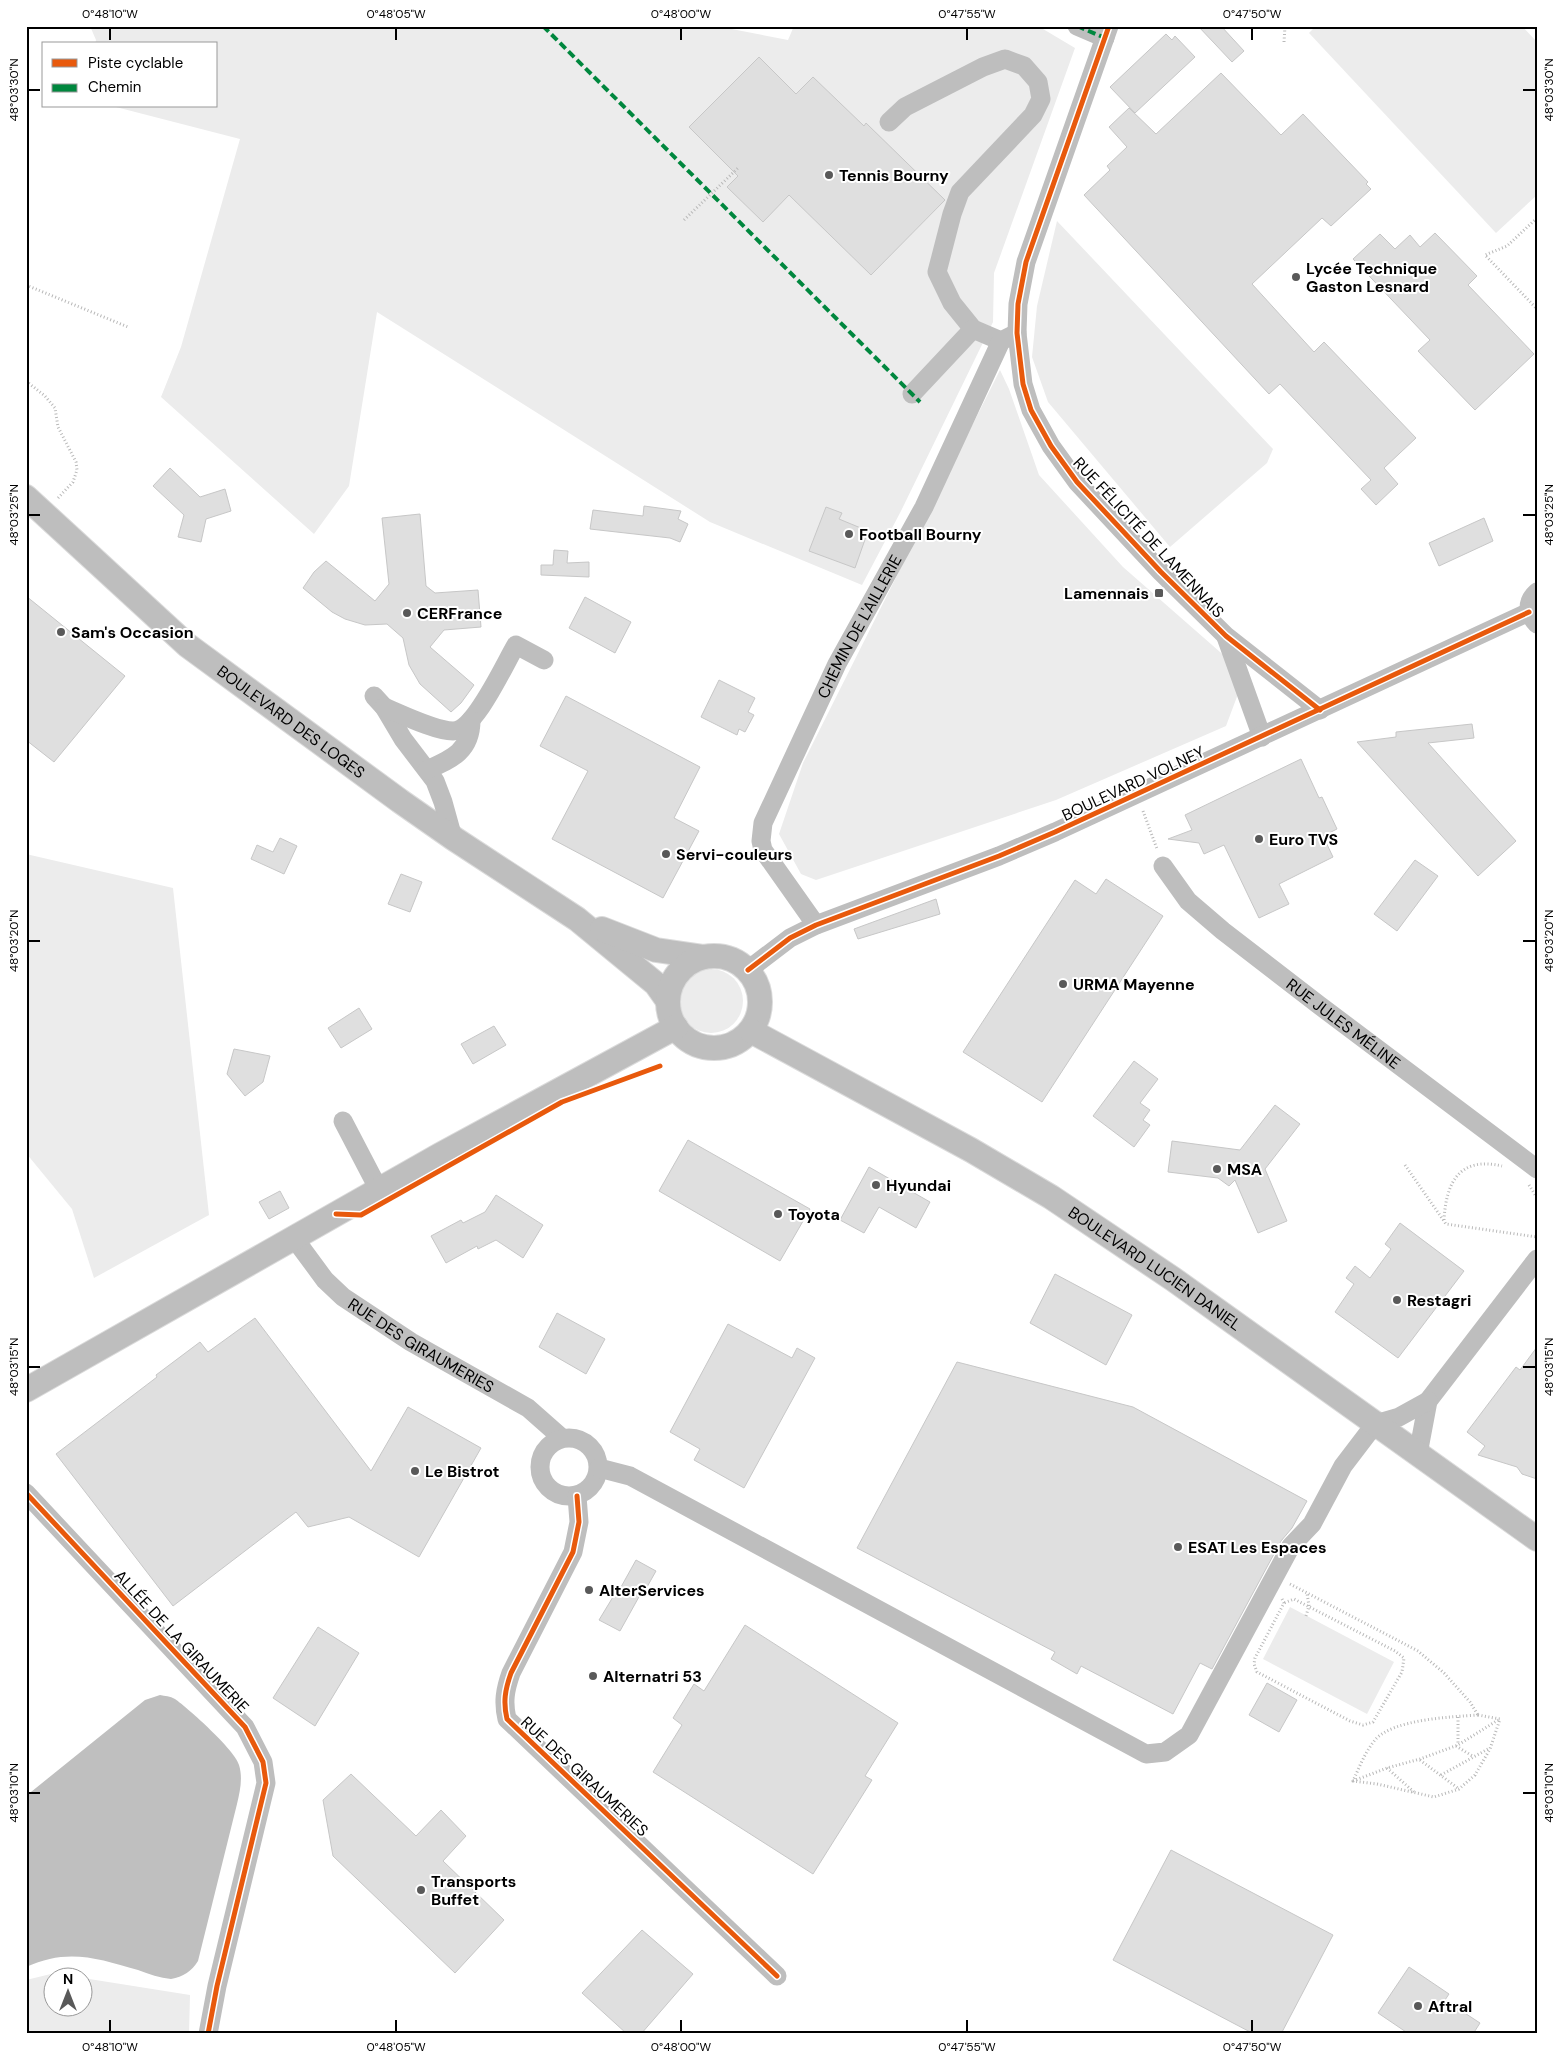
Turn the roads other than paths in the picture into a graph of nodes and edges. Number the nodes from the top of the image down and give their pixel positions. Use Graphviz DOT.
graph roads {
  1 [pos="1077,26"];
  2 [pos="1107,32"];
  3 [pos="889,122"];
  4 [pos="973,329"];
  5 [pos="1009,337"];
  6 [pos="912,394"];
  7 [pos="26,497"];
  8 [pos="1537,592"];
  9 [pos="1533,618"];
  10 [pos="1226,636"];
  11 [pos="544,660"];
  12 [pos="1320,710"];
  13 [pos="470,720"];
  14 [pos="1262,737"];
  15 [pos="427,770"];
  16 [pos="453,838"];
  17 [pos="1164,866"];
  18 [pos="577,919"];
  19 [pos="816,925"];
  20 [pos="704,957"];
  21 [pos="748,970"];
  22 [pos="668,1001"];
  23 [pos="676,1027"];
  24 [pos="751,1031"];
  25 [pos="343,1121"];
  26 [pos="1530,1174"];
  27 [pos="379,1190"];
  28 [pos="294,1238"];
  29 [pos="1537,1259"];
  30 [pos="26,1390"];
  31 [pos="1428,1401"];
  32 [pos="1375,1424"];
  33 [pos="562,1438"];
  34 [pos="1418,1454"];
  35 [pos="599,1468"];
  36 [pos="26,1493"];
  37 [pos="577,1496"];
  38 [pos="1537,1539"];
  39 [pos="777,1976"];
  40 [pos="208,2034"];
  1 -- 2 [label="street"];
  2 -- 5 [label="street, RUE FÉLICITÉ DE LAMENNAIS"];
  3 -- 4 [label="street"];
  4 -- 5 [label="street"];
  4 -- 6 [label="street"];
  5 -- 10 [label="street, RUE FÉLICITÉ DE LAMENNAIS"];
  5 -- 19 [label="street, CHEMIN DE L'AILLERIE"];
  7 -- 16 [label="main road, BOULEVARD DES LOGES"];
  8 -- 9 [label="street, BOULEVARD VOLNEY"];
  9 -- 12 [label="street, BOULEVARD VOLNEY"];
  10 -- 12 [label="street, RUE FÉLICITÉ DE LAMENNAIS"];
  10 -- 14 [label="street, RUE FÉLICITÉ DE LAMENNAIS"];
  11 -- 13 [label="street"];
  12 -- 14 [label="street, BOULEVARD VOLNEY"];
  13 -- 15 [label="street"];
  13 -- 15 [label="street"];
  14 -- 19 [label="street, BOULEVARD VOLNEY"];
  15 -- 16 [label="street"];
  16 -- 18 [label="main road, BOULEVARD DES LOGES"];
  17 -- 26 [label="street, RUE JULES MÉLINE"];
  18 -- 20 [label="main road, BOULEVARD DES LOGES"];
  18 -- 22 [label="main road, BOULEVARD DES LOGES"];
  19 -- 21 [label="street, BOULEVARD VOLNEY"];
  20 -- 21 [label="main road"];
  20 -- 22 [label="main road"];
  21 -- 24 [label="main road"];
  22 -- 23 [label="main road"];
  23 -- 24 [label="main road"];
  23 -- 27 [label="main road"];
  24 -- 32 [label="main road, BOULEVARD LUCIEN DANIEL"];
  25 -- 27 [label="street"];
  27 -- 28 [label="main road"];
  28 -- 30 [label="main road"];
  28 -- 33 [label="street, RUE DES GIRAUMERIES"];
  29 -- 31 [label="street"];
  31 -- 32 [label="street"];
  31 -- 34 [label="street"];
  32 -- 34 [label="main road, BOULEVARD LUCIEN DANIEL"];
  32 -- 35 [label="street"];
  33 -- 35 [label="street, RUE DES GIRAUMERIES"];
  33 -- 37 [label="street"];
  34 -- 38 [label="main road, BOULEVARD LUCIEN DANIEL"];
  35 -- 37 [label="street"];
  36 -- 40 [label="street, ALLÉE DE LA GIRAUMERIE"];
  37 -- 39 [label="street, RUE DES GIRAUMERIES"];
}
